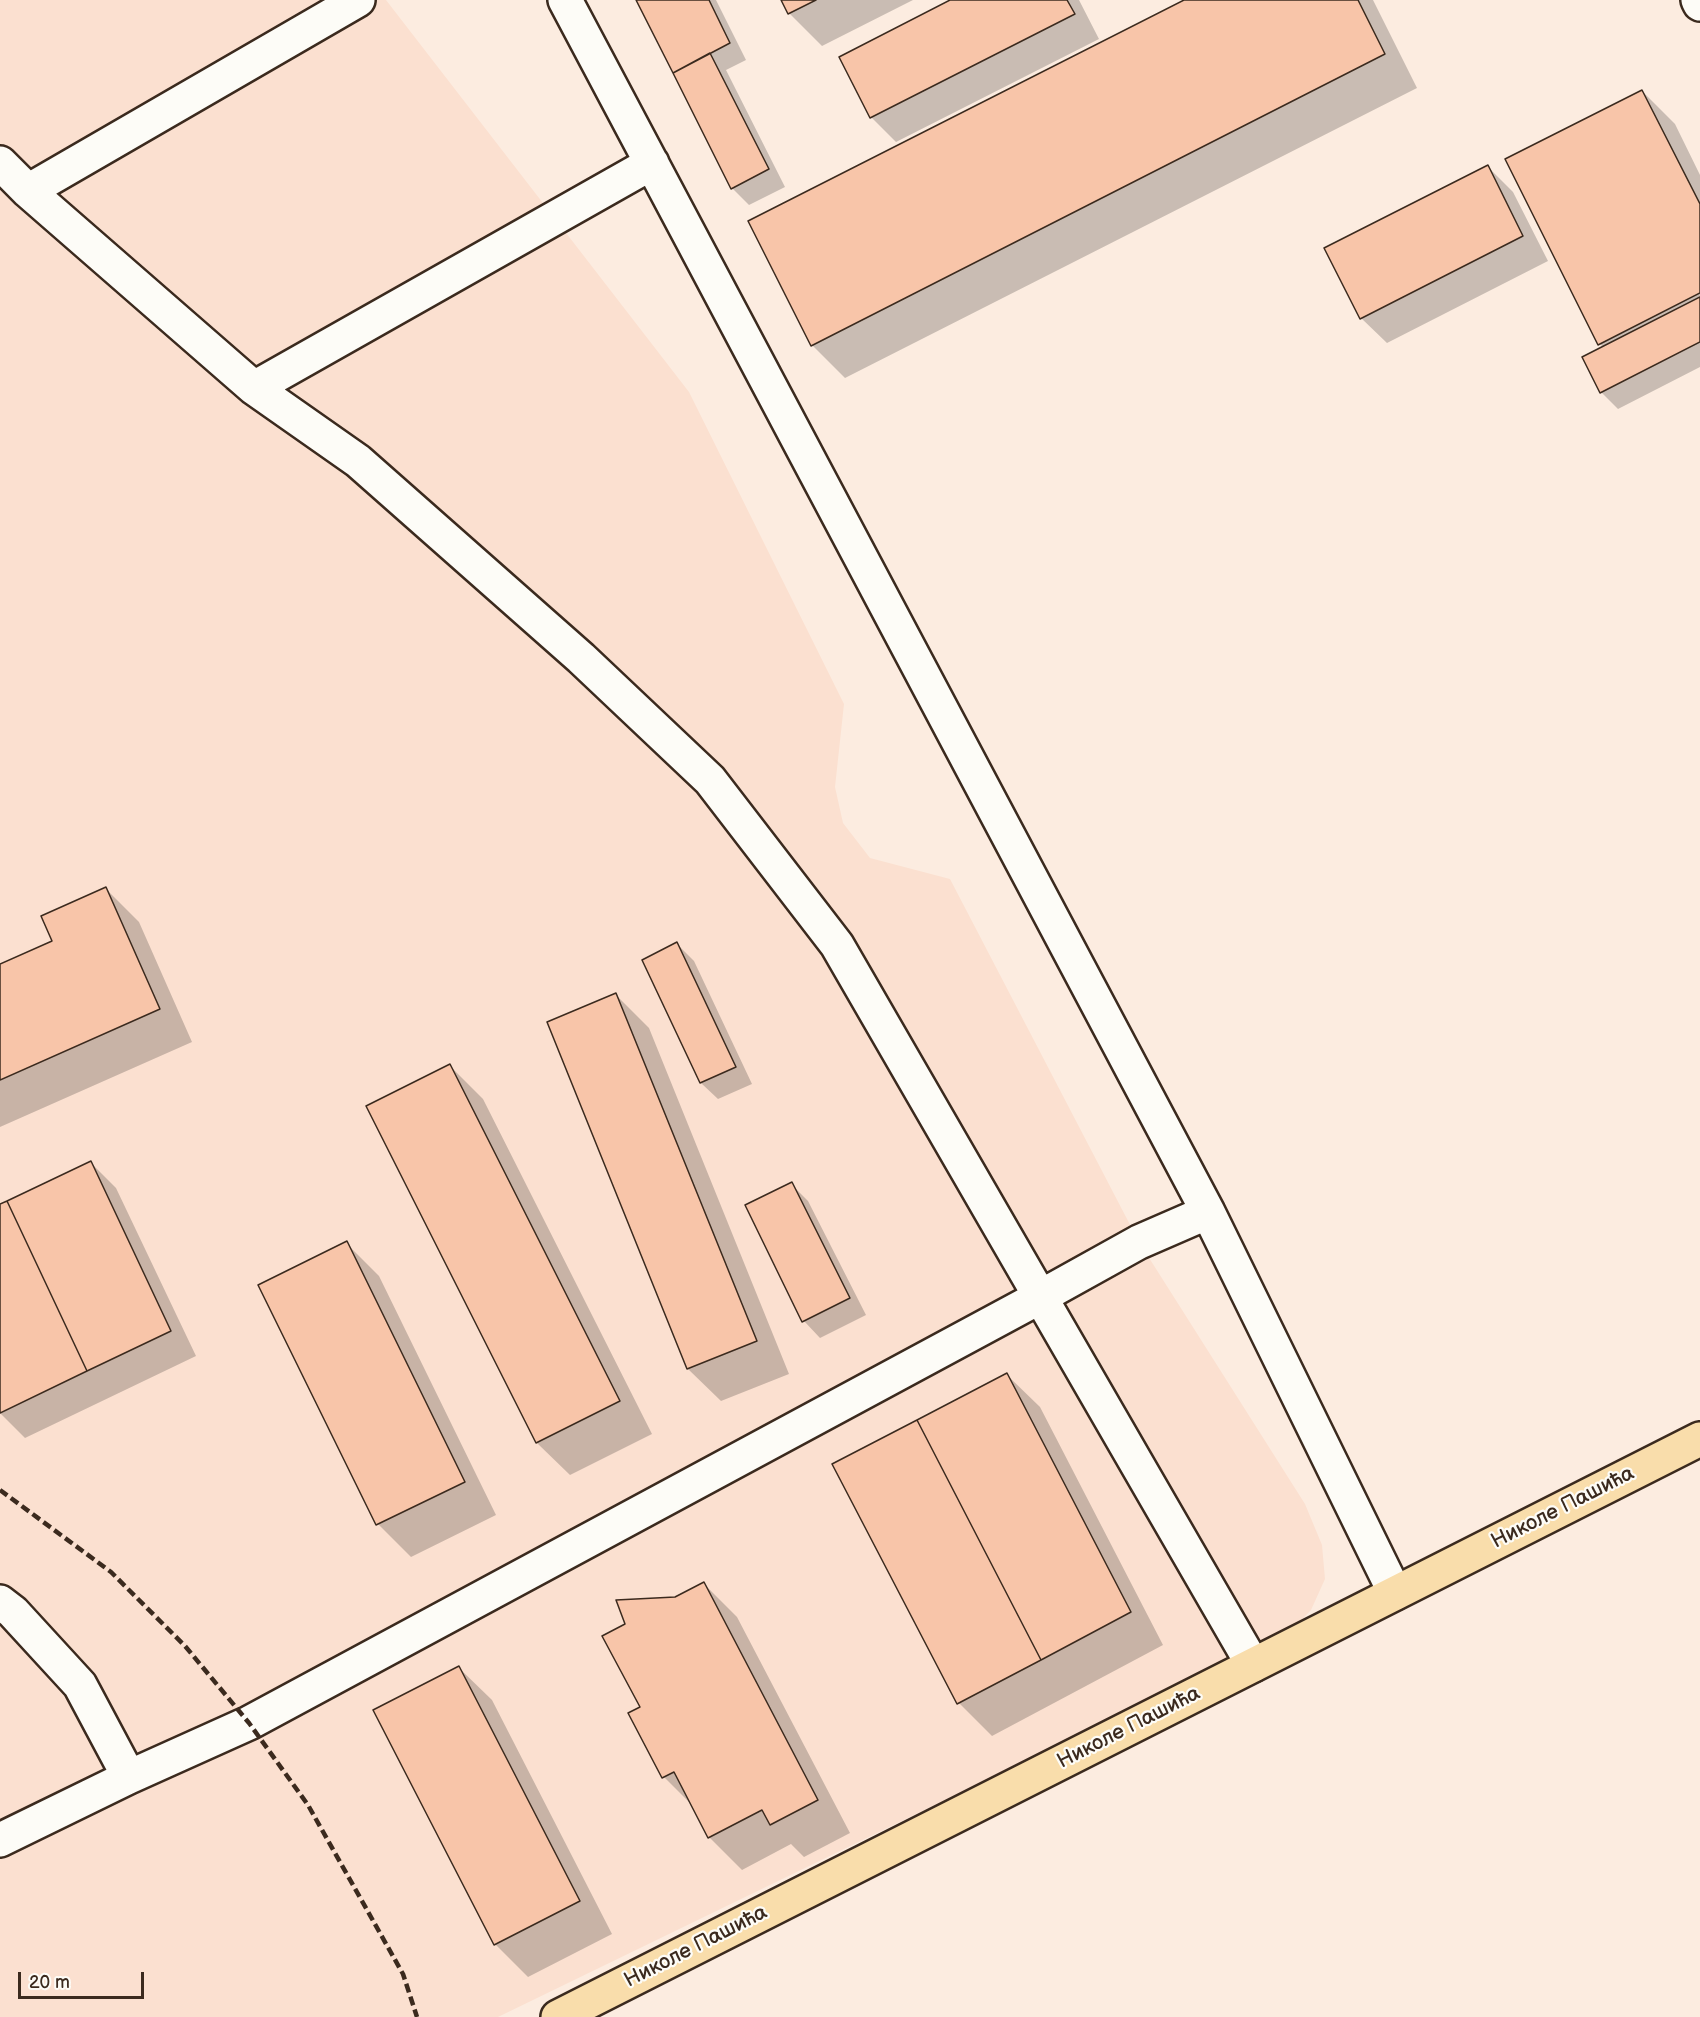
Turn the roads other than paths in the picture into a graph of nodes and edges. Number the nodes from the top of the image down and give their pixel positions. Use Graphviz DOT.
graph roads {
  1 [pos="358,0"];
  2 [pos="565,0"];
  3 [pos="1698,0"];
  4 [pos="1700,4"];
  5 [pos="652,163"];
  6 [pos="0,164"];
  7 [pos="28,191"];
  8 [pos="254,388"];
  9 [pos="1208,1212"];
  10 [pos="1040,1297"];
  11 [pos="1700,1439"];
  12 [pos="1395,1593"];
  13 [pos="0,1602"];
  14 [pos="1253,1665"];
  15 [pos="129,1776"];
  16 [pos="0,1840"];
  17 [pos="558,2017"];
  1 -- 7 [label="street"];
  2 -- 5 [label="street"];
  3 -- 4 [label="street"];
  5 -- 8 [label="street"];
  5 -- 9 [label="street"];
  6 -- 7 [label="street"];
  7 -- 8 [label="street"];
  8 -- 10 [label="street"];
  9 -- 10 [label="street"];
  9 -- 12 [label="street"];
  10 -- 14 [label="street"];
  10 -- 15 [label="street"];
  11 -- 12 [label="main road, Николе Пашића"];
  12 -- 14 [label="main road, Николе Пашића"];
  13 -- 15 [label="street"];
  14 -- 17 [label="main road, Николе Пашића"];
  15 -- 16 [label="street"];
}
